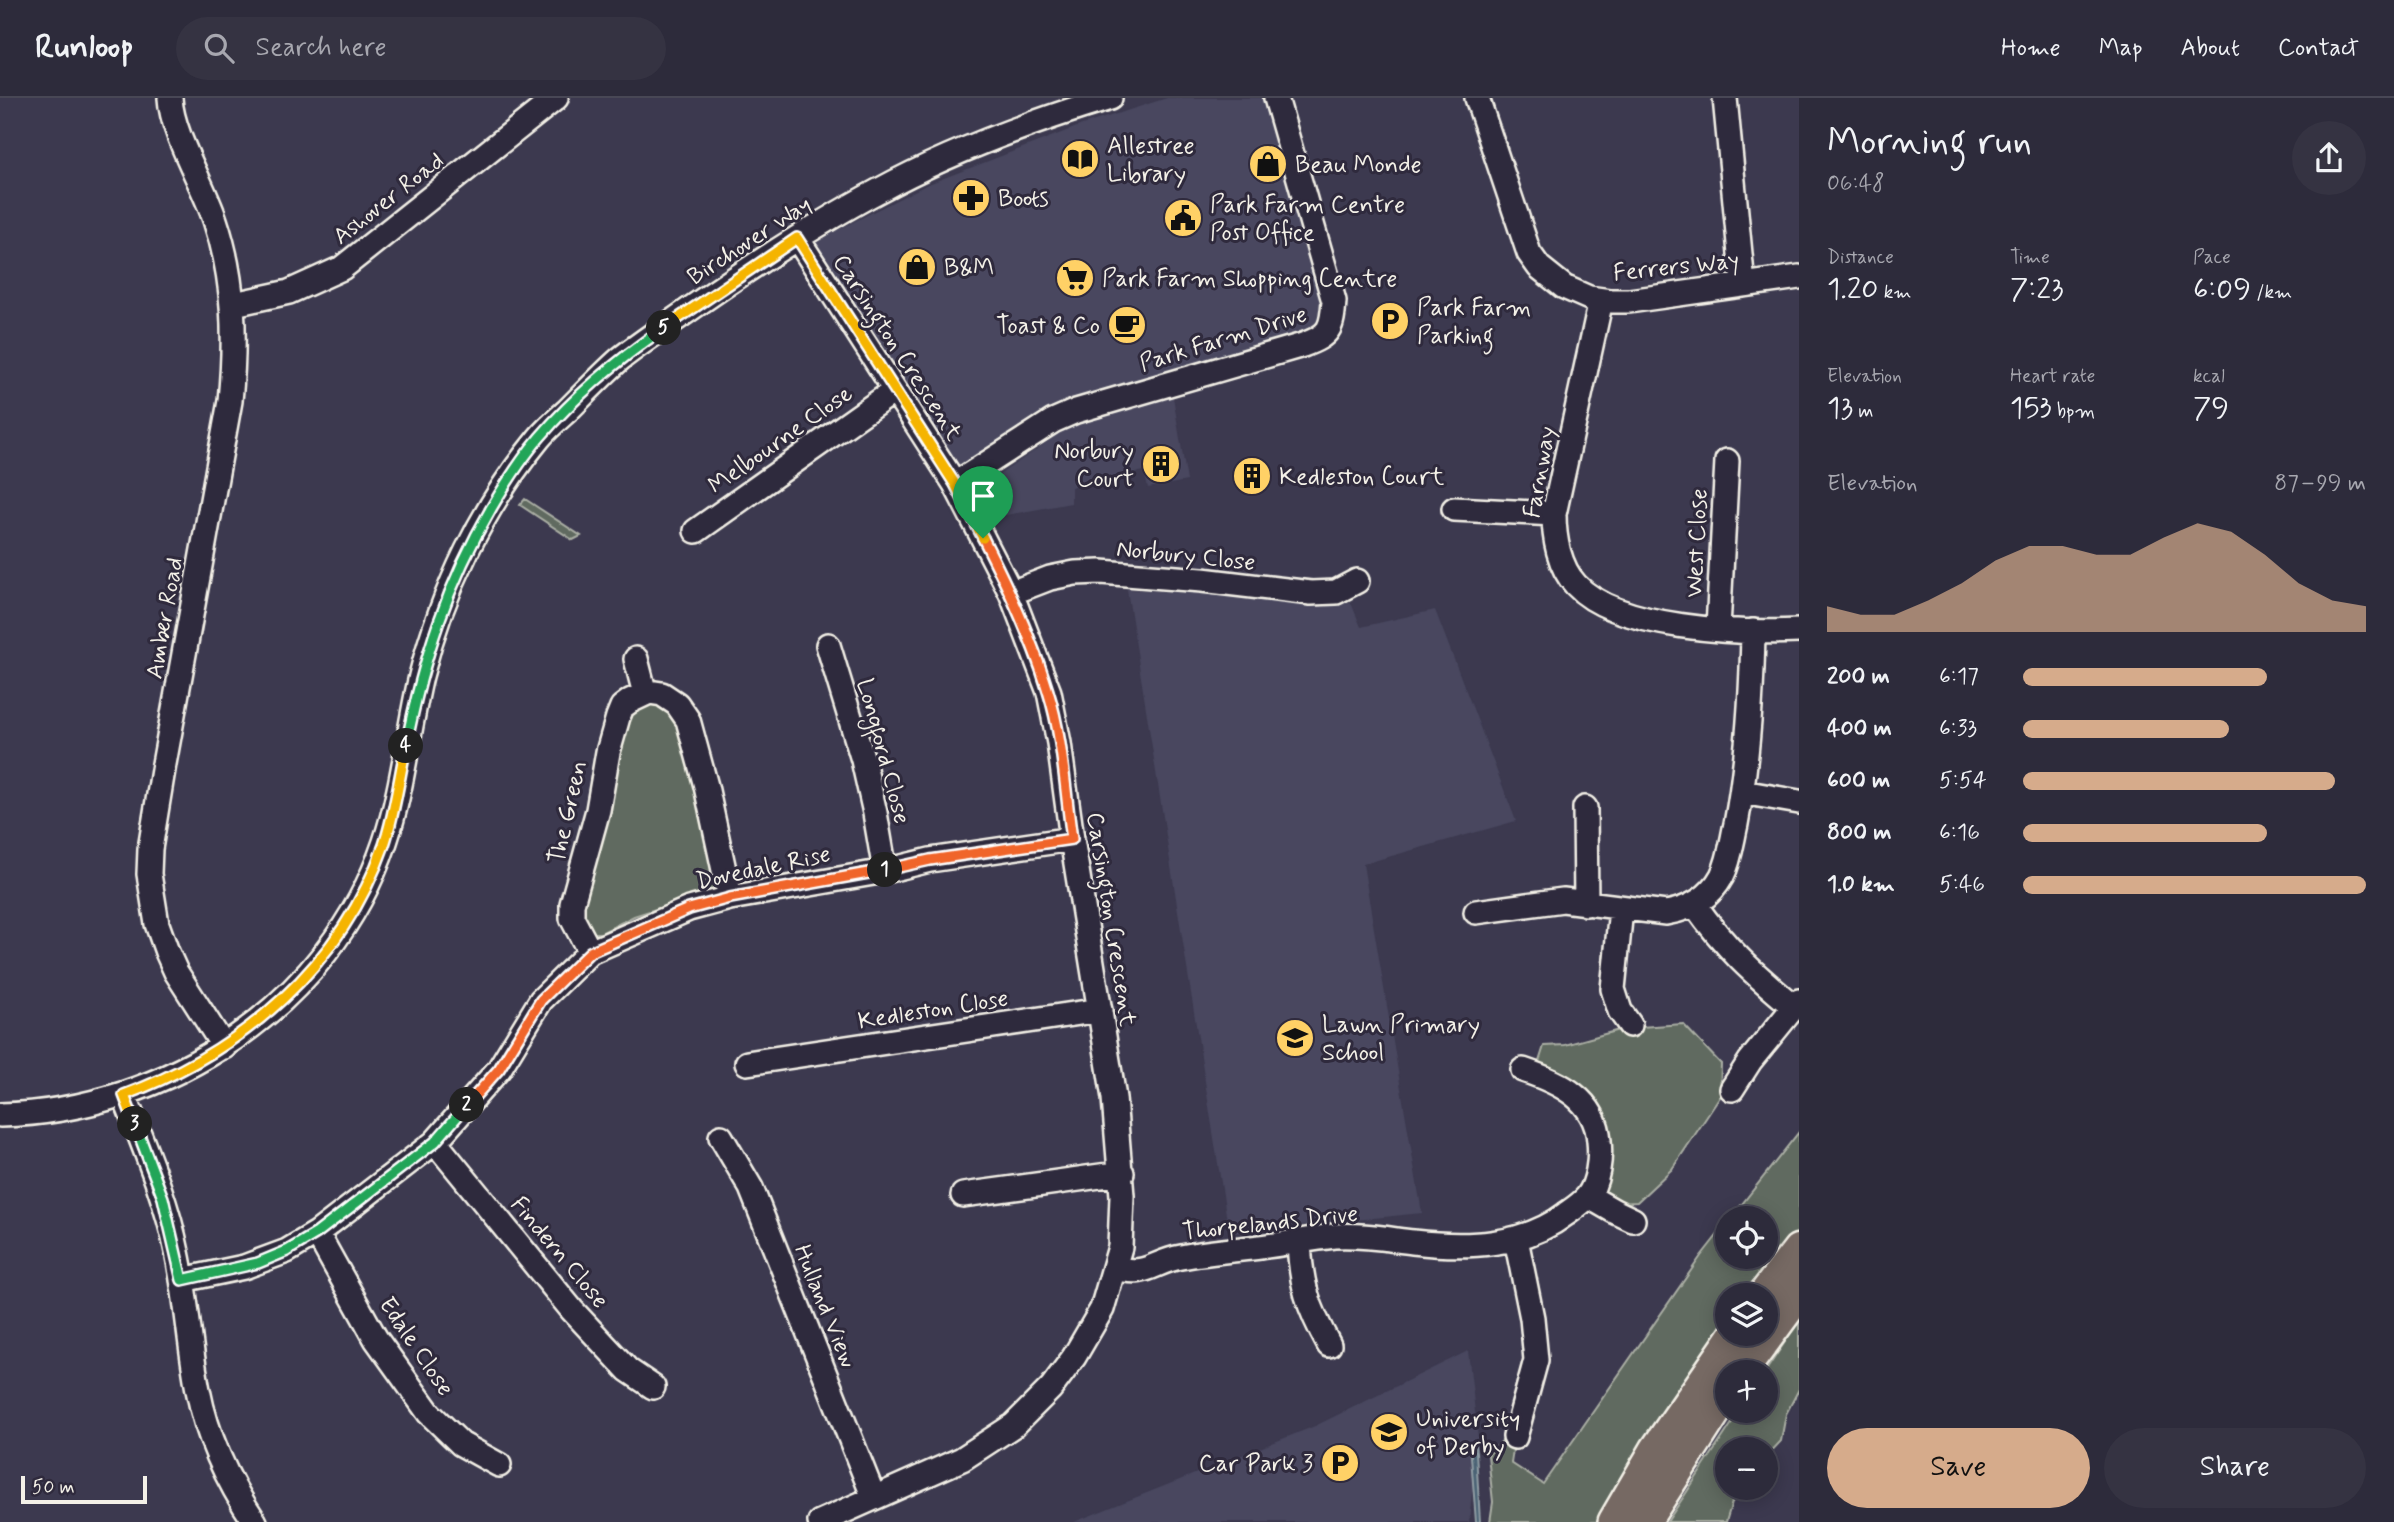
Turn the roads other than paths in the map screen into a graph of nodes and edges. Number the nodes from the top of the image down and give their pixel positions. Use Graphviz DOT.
graph roads {
  1 [pos="170,98"];
  2 [pos="556,98"];
  3 [pos="1111,98"];
  4 [pos="1276,98"];
  5 [pos="1478,98"];
  6 [pos="1725,98"];
  7 [pos="797,238"];
  8 [pos="1799,277"];
  9 [pos="1743,285"];
  10 [pos="1601,300"];
  11 [pos="234,304"];
  12 [pos="894,391"];
  13 [pos="1727,461"];
  14 [pos="955,484"];
  15 [pos="1454,509"];
  16 [pos="1554,514"];
  17 [pos="696,531"];
  18 [pos="1357,581"];
  19 [pos="1011,593"];
  20 [pos="1718,628"];
  21 [pos="1753,631"];
  22 [pos="1799,631"];
  23 [pos="828,645"];
  24 [pos="636,659"];
  25 [pos="645,694"];
  26 [pos="1742,792"];
  27 [pos="1799,802"];
  28 [pos="1586,808"];
  29 [pos="1072,839"];
  30 [pos="885,871"];
  31 [pos="730,898"];
  32 [pos="1586,904"];
  33 [pos="1695,905"];
  34 [pos="1621,909"];
  35 [pos="1476,912"];
  36 [pos="590,952"];
  37 [pos="1797,1004"];
  38 [pos="1100,1010"];
  39 [pos="1630,1025"];
  40 [pos="223,1047"];
  41 [pos="747,1063"];
  42 [pos="1523,1070"];
  43 [pos="1732,1089"];
  44 [pos="124,1095"];
  45 [pos="0,1115"];
  46 [pos="721,1137"];
  47 [pos="435,1142"];
  48 [pos="1122,1173"];
  49 [pos="963,1195"];
  50 [pos="1588,1196"];
  51 [pos="1633,1220"];
  52 [pos="317,1233"];
  53 [pos="1516,1239"];
  54 [pos="1299,1242"];
  55 [pos="1799,1251"];
  56 [pos="1115,1268"];
  57 [pos="182,1280"];
  58 [pos="1774,1283"];
  59 [pos="1799,1292"];
  60 [pos="1329,1345"];
  61 [pos="1729,1346"];
  62 [pos="1749,1360"];
  63 [pos="653,1387"];
  64 [pos="1715,1410"];
  65 [pos="1515,1437"];
  66 [pos="499,1465"];
  67 [pos="874,1498"];
  68 [pos="255,1522"];
  69 [pos="820,1522"];
  70 [pos="1615,1522"];
  71 [pos="1643,1522"];
  1 -- 11 [label="street, Amber Road"];
  2 -- 11 [label="street, Ashover Road"];
  3 -- 7 [label="street, Birchover Way"];
  4 -- 14 [label="street, Park Farm Drive"];
  5 -- 10 [label="street, Ferrers Way"];
  6 -- 9 [label="street"];
  7 -- 12 [label="street, Carsington Crescent"];
  7 -- 40 [label="street, Birchover Way"];
  8 -- 9 [label="street, Ferrers Way"];
  9 -- 10 [label="street, Ferrers Way"];
  10 -- 16 [label="street, Farnway"];
  11 -- 40 [label="street, Amber Road"];
  12 -- 14 [label="street, Carsington Crescent"];
  12 -- 17 [label="street, Melbourne Close"];
  13 -- 20 [label="street, West Close"];
  14 -- 19 [label="street, Carsington Crescent"];
  15 -- 16 [label="street"];
  16 -- 20 [label="street, Farnway"];
  18 -- 19 [label="street, Norbury Close"];
  19 -- 29 [label="street, Carsington Crescent"];
  20 -- 21 [label="street, Farnway"];
  21 -- 22 [label="street, Farnway"];
  21 -- 26 [label="street"];
  23 -- 30 [label="street, Longford Close"];
  24 -- 25 [label="street"];
  25 -- 31 [label="street"];
  25 -- 36 [label="street, The Green"];
  26 -- 27 [label="street"];
  26 -- 33 [label="street"];
  28 -- 32 [label="street"];
  29 -- 30 [label="street, Dovedale Rise"];
  29 -- 38 [label="street, Carsington Crescent"];
  30 -- 31 [label="street, Dovedale Rise"];
  31 -- 36 [label="street, Dovedale Rise"];
  32 -- 34 [label="street"];
  32 -- 35 [label="street"];
  33 -- 34 [label="street"];
  33 -- 37 [label="street"];
  34 -- 39 [label="street"];
  36 -- 47 [label="street, Dovedale Rise"];
  37 -- 43 [label="street"];
  38 -- 41 [label="street, Kedleston Close"];
  38 -- 48 [label="street, Carsington Crescent"];
  40 -- 44 [label="street, Birchover Way"];
  42 -- 50 [label="street"];
  44 -- 45 [label="street, Birchover Way"];
  44 -- 57 [label="street"];
  46 -- 67 [label="street, Hulland View"];
  47 -- 52 [label="street, Dovedale Rise"];
  47 -- 63 [label="street, Findern Close"];
  48 -- 49 [label="street"];
  48 -- 56 [label="street, Carsington Crescent"];
  50 -- 51 [label="street"];
  50 -- 53 [label="street, Thorpelands Drive"];
  52 -- 57 [label="street, Dovedale Rise"];
  52 -- 66 [label="street, Edale Close"];
  53 -- 54 [label="street, Thorpelands Drive"];
  53 -- 65 [label="street"];
  54 -- 56 [label="street, Thorpelands Drive"];
  54 -- 60 [label="street"];
  55 -- 58 [label="highway"];
  56 -- 67 [label="street, Carsington Crescent"];
  57 -- 68 [label="street"];
  59 -- 62 [label="highway"];
  61 -- 70 [label="highway"];
  64 -- 71 [label="highway"];
  67 -- 69 [label="street, Carsington Crescent"];
}
